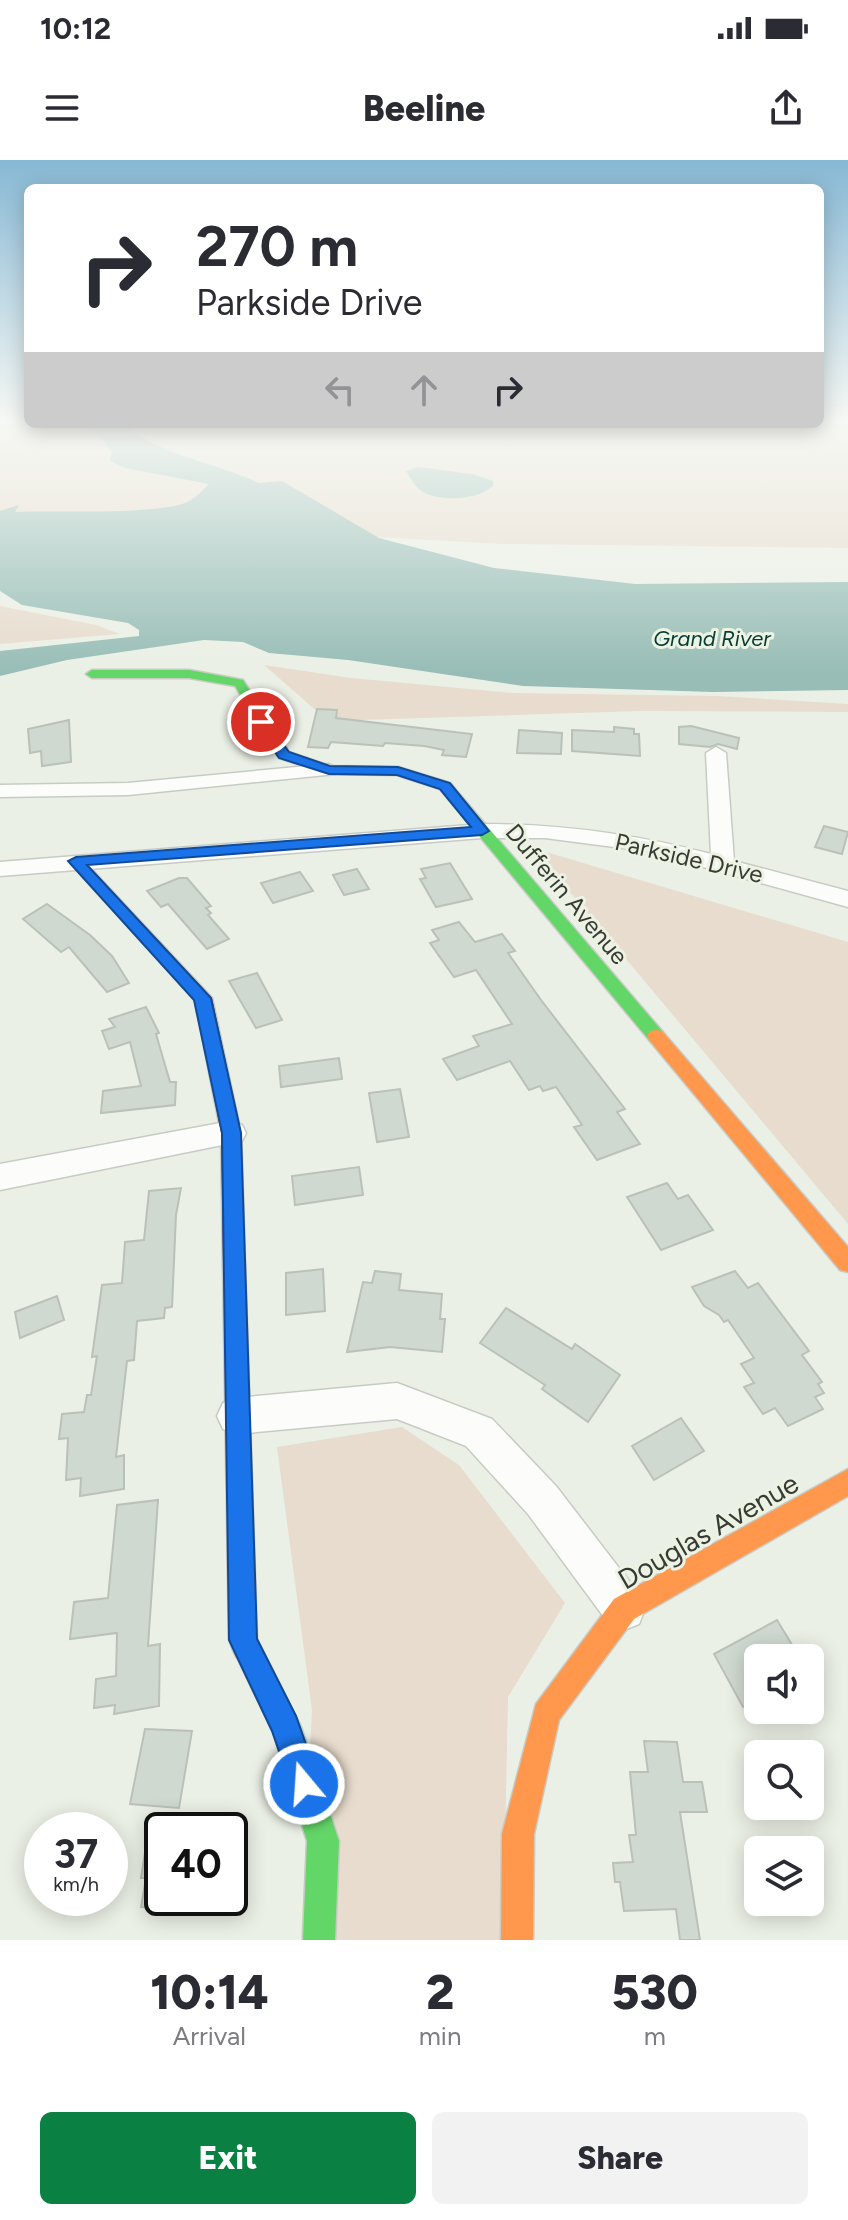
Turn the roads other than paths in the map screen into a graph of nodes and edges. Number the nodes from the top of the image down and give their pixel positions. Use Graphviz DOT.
graph roads {
  1 [pos="92,674"];
  2 [pos="716,753"];
  3 [pos="329,770"];
  4 [pos="0,791"];
  5 [pos="482,831"];
  6 [pos="76,861"];
  7 [pos="723,863"];
  8 [pos="0,869"];
  9 [pos="848,899"];
  10 [pos="231,1133"];
  11 [pos="0,1177"];
  12 [pos="848,1263"];
  13 [pos="236,1416"];
  14 [pos="848,1482"];
  15 [pos="624,1609"];
  16 [pos="319,1940"];
  17 [pos="517,1940"];
  1 -- 3 [label="street, Dufferin Avenue"];
  2 -- 7 [label="street"];
  3 -- 4 [label="street"];
  3 -- 5 [label="street, Dufferin Avenue"];
  5 -- 6 [label="street, Parkside Drive"];
  5 -- 7 [label="street, Parkside Drive"];
  5 -- 12 [label="street, Dufferin Avenue"];
  6 -- 8 [label="street, Parkside Drive"];
  6 -- 10 [label="street"];
  7 -- 9 [label="street, Parkside Drive"];
  10 -- 11 [label="street"];
  10 -- 13 [label="street"];
  13 -- 15 [label="street"];
  13 -- 16 [label="street"];
  14 -- 15 [label="street, Douglas Avenue"];
  15 -- 17 [label="street, Douglas Avenue"];
}
